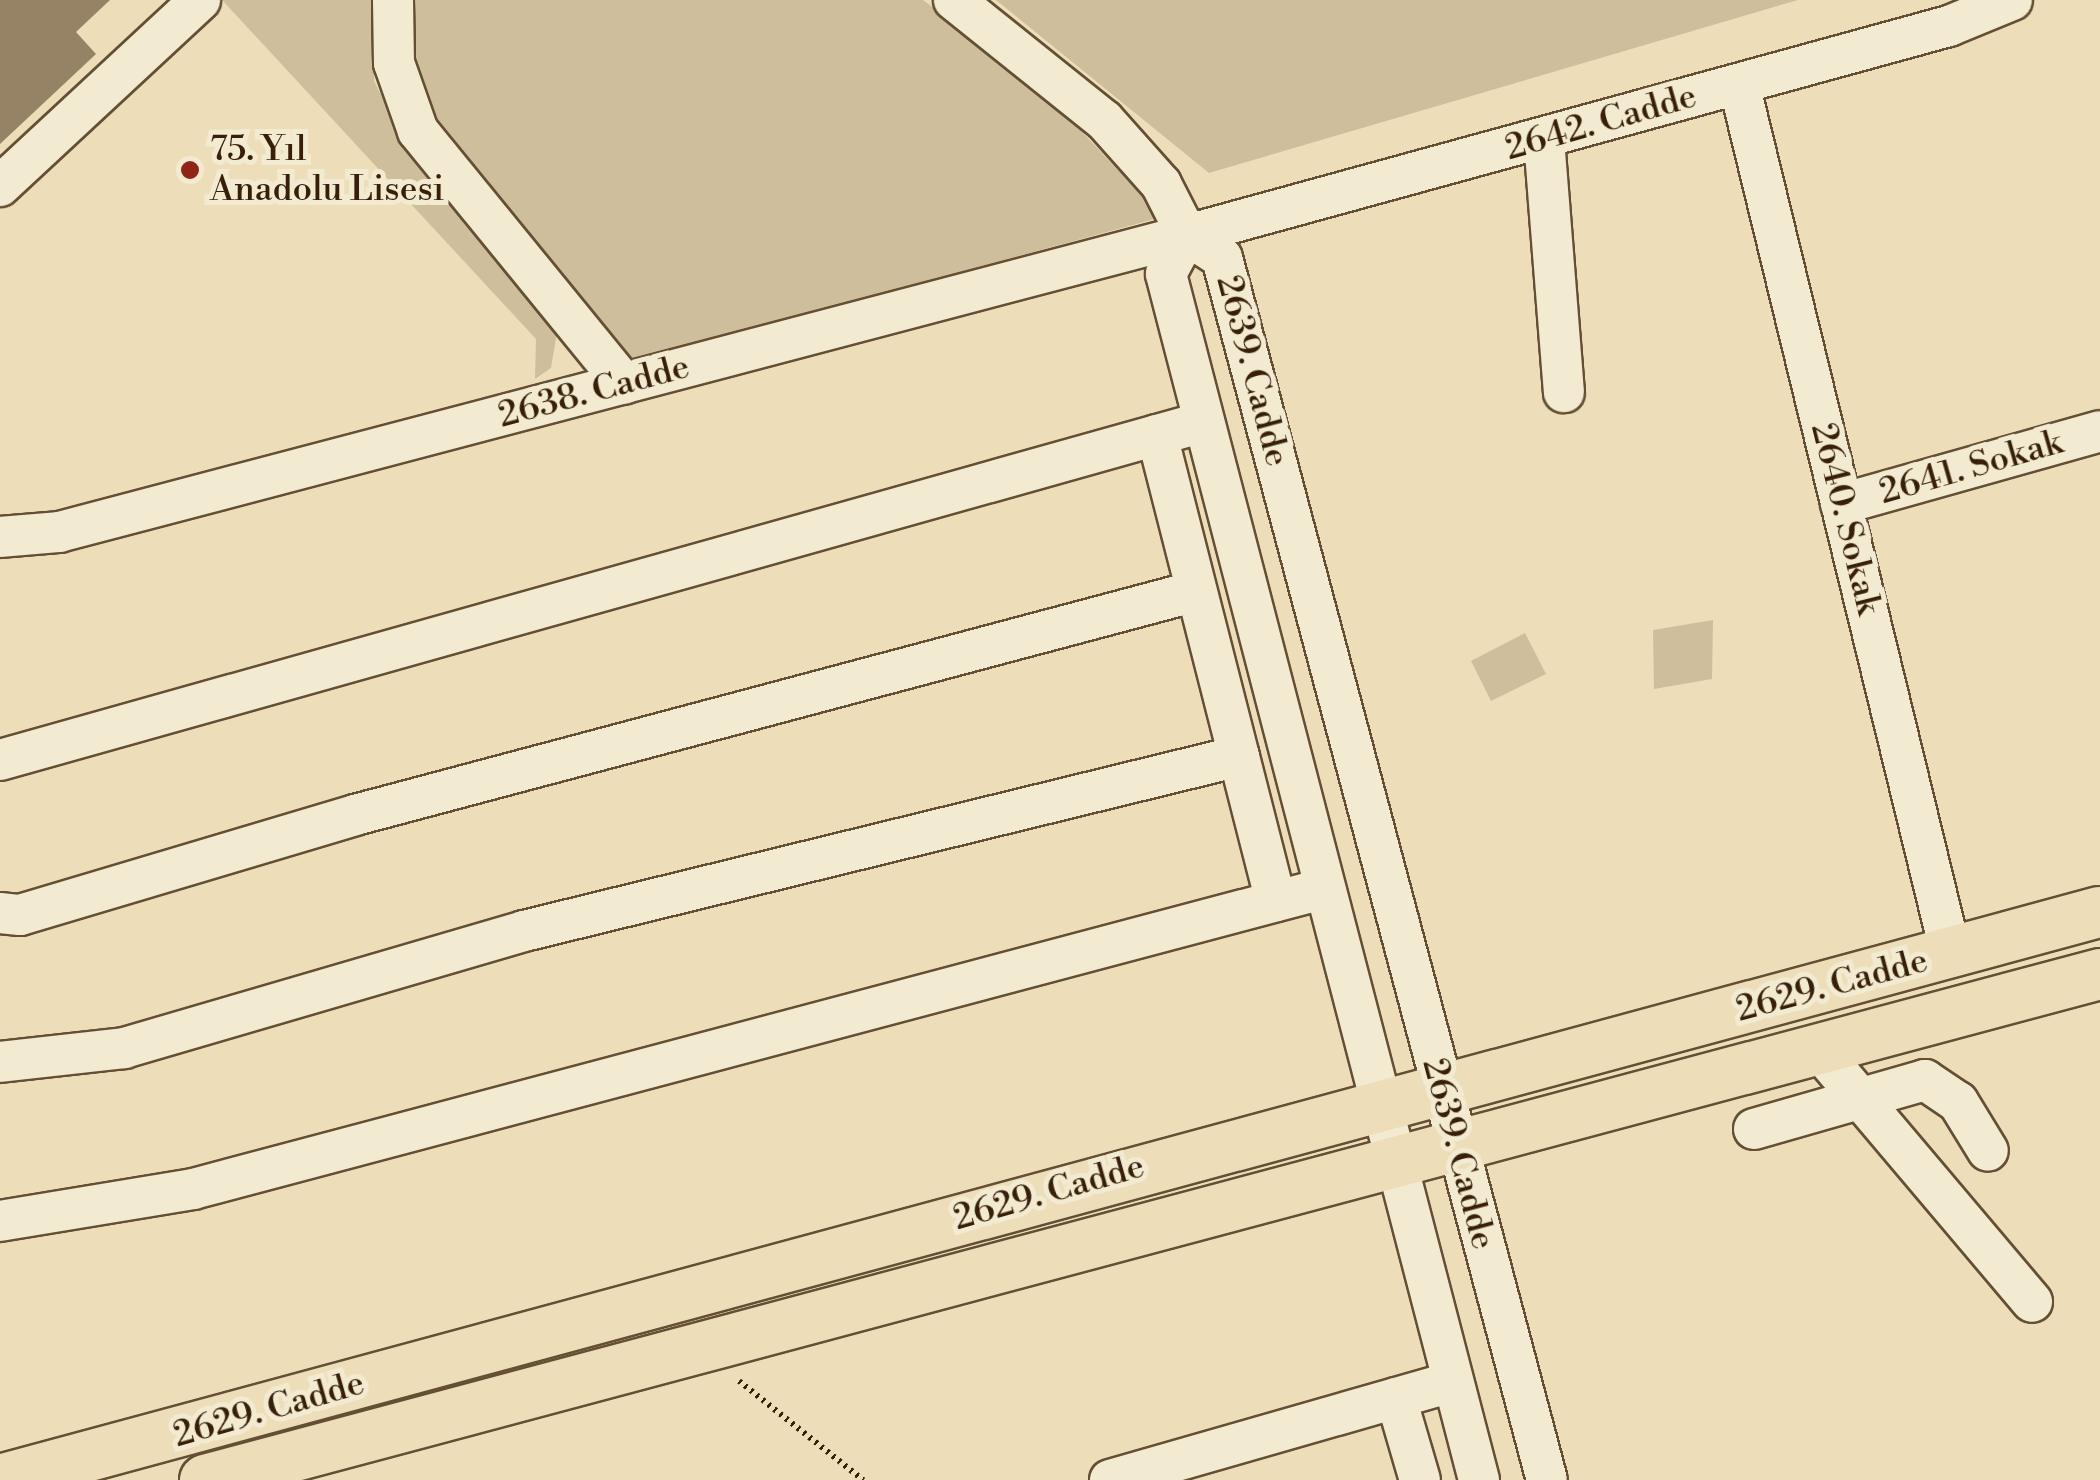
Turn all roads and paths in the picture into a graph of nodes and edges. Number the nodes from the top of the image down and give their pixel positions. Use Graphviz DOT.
graph roads {
  1 [pos="200,0"];
  2 [pos="393,0"];
  3 [pos="954,0"];
  4 [pos="2012,0"];
  5 [pos="1739,84"];
  6 [pos="1544,139"];
  7 [pos="0,186"];
  8 [pos="1187,236"];
  9 [pos="624,384"];
  10 [pos="1564,392"];
  11 [pos="1204,422"];
  12 [pos="2100,432"];
  13 [pos="1157,435"];
  14 [pos="1841,504"];
  15 [pos="0,536"];
  16 [pos="1196,591"];
  17 [pos="1239,756"];
  18 [pos="0,760"];
  19 [pos="1322,889"];
  20 [pos="1276,902"];
  21 [pos="2100,912"];
  22 [pos="0,913"];
  23 [pos="1951,954"];
  24 [pos="2100,974"];
  25 [pos="1821,1052"];
  26 [pos="0,1062"];
  27 [pos="1439,1085"];
  28 [pos="1860,1099"];
  29 [pos="1378,1102"];
  30 [pos="1754,1129"];
  31 [pos="1456,1148"];
  32 [pos="1988,1150"];
  33 [pos="1394,1163"];
  34 [pos="0,1220"];
  35 [pos="2032,1302"];
  36 [pos="693,1344"];
  37 [pos="1451,1382"];
  38 [pos="1396,1398"];
  39 [pos="1129,1477"];
  40 [pos="0,1480"];
  41 [pos="205,1480"];
  42 [pos="863,1480"];
  43 [pos="1420,1480"];
  44 [pos="1479,1480"];
  45 [pos="1547,1480"];
  1 -- 7 [label="street"];
  2 -- 9 [label="street"];
  3 -- 8 [label="street"];
  4 -- 5 [label="street, 2642. Cadde"];
  5 -- 6 [label="street, 2642. Cadde"];
  5 -- 14 [label="street, 2640. Sokak"];
  6 -- 8 [label="street, 2642. Cadde"];
  6 -- 10 [label="street"];
  8 -- 9 [label="street, 2638. Cadde"];
  8 -- 11 [label="street, 2639. Cadde"];
  8 -- 27 [label="street, 2639. Cadde"];
  9 -- 15 [label="street, 2638. Cadde"];
  11 -- 13 [label="street"];
  11 -- 19 [label="street, 2639. Cadde"];
  12 -- 14 [label="street, 2641. Sokak"];
  13 -- 16 [label="street"];
  13 -- 18 [label="street"];
  14 -- 23 [label="street, 2640. Sokak"];
  16 -- 17 [label="street"];
  16 -- 22 [label="street"];
  17 -- 20 [label="street"];
  17 -- 26 [label="street"];
  19 -- 20 [label="street"];
  19 -- 29 [label="street, 2639. Cadde"];
  20 -- 34 [label="street"];
  21 -- 23 [label="main road, 2629. Cadde"];
  23 -- 27 [label="main road, 2629. Cadde"];
  24 -- 25 [label="main road, 2629. Cadde"];
  25 -- 28 [label="street"];
  25 -- 31 [label="main road, 2629. Cadde"];
  27 -- 29 [label="main road, 2629. Cadde"];
  27 -- 31 [label="street, 2639. Cadde"];
  28 -- 30 [label="street"];
  28 -- 32 [label="street"];
  28 -- 35 [label="street"];
  29 -- 33 [label="street, 2639. Cadde"];
  29 -- 40 [label="main road, 2629. Cadde"];
  31 -- 33 [label="main road, 2629. Cadde"];
  31 -- 45 [label="street, 2639. Cadde"];
  33 -- 36 [label="main road, 2629. Cadde"];
  33 -- 37 [label="street, 2639. Cadde"];
  36 -- 41 [label="main road, 2629. Cadde"];
  36 -- 42 [label="path"];
  37 -- 38 [label="street"];
  37 -- 44 [label="street, 2639. Cadde"];
  38 -- 39 [label="street"];
  38 -- 43 [label="street"];
}
